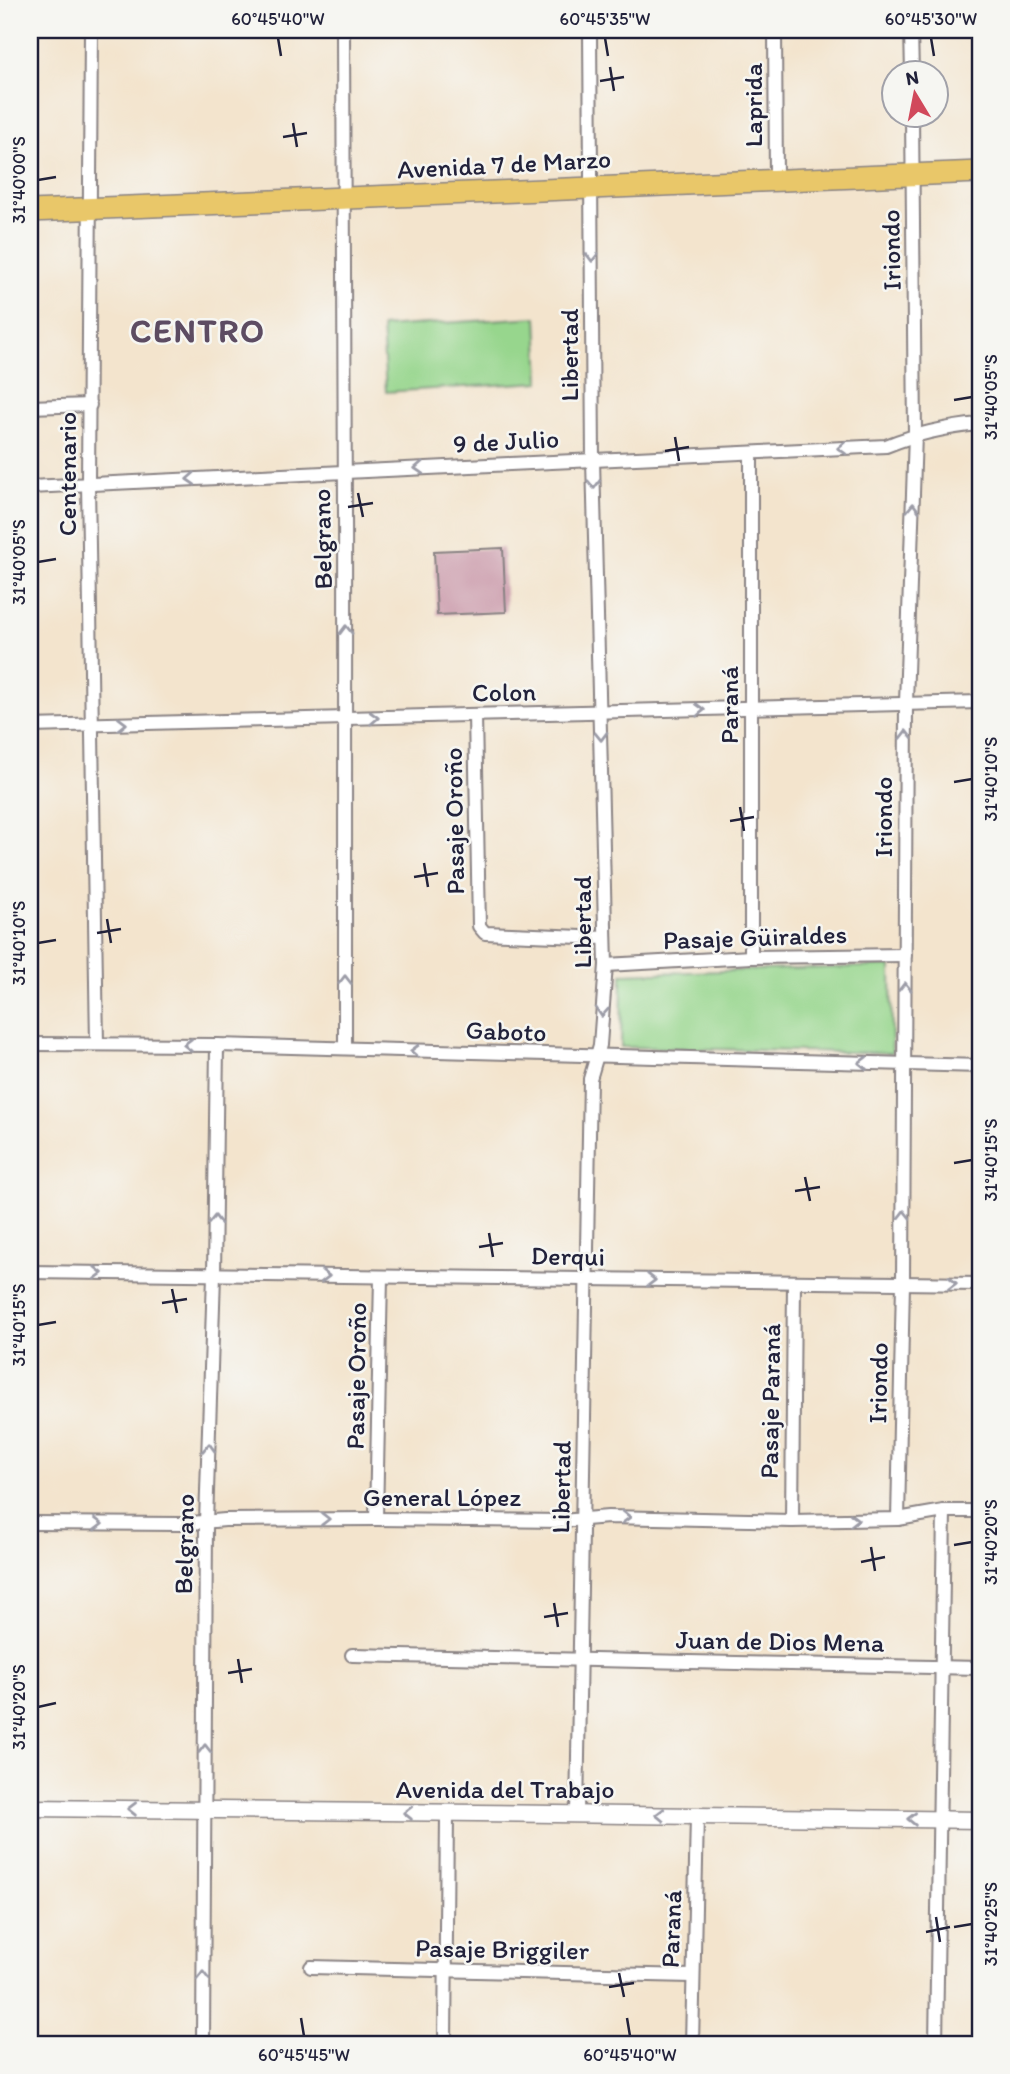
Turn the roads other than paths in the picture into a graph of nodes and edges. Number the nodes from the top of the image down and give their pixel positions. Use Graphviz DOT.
graph roads {
  1 [pos="91,30"];
  2 [pos="343,30"];
  3 [pos="590,30"];
  4 [pos="775,30"];
  5 [pos="912,30"];
  6 [pos="912,60"];
  7 [pos="912,130"];
  8 [pos="980,172"];
  9 [pos="913,174"];
  10 [pos="776,181"];
  11 [pos="591,189"];
  12 [pos="344,200"];
  13 [pos="90,207"];
  14 [pos="30,211"];
  15 [pos="90,405"];
  16 [pos="30,407"];
  17 [pos="980,424"];
  18 [pos="915,434"];
  19 [pos="751,453"];
  20 [pos="593,460"];
  21 [pos="344,471"];
  22 [pos="88,484"];
  23 [pos="30,487"];
  24 [pos="980,702"];
  25 [pos="906,703"];
  26 [pos="752,708"];
  27 [pos="601,712"];
  28 [pos="475,715"];
  29 [pos="347,719"];
  30 [pos="91,725"];
  31 [pos="30,726"];
  32 [pos="605,938"];
  33 [pos="905,955"];
  34 [pos="751,957"];
  35 [pos="606,965"];
  36 [pos="30,1044"];
  37 [pos="97,1044"];
  38 [pos="217,1045"];
  39 [pos="345,1048"];
  40 [pos="597,1056"];
  41 [pos="905,1063"];
  42 [pos="980,1066"];
  43 [pos="30,1272"];
  44 [pos="214,1275"];
  45 [pos="381,1277"];
  46 [pos="587,1279"];
  47 [pos="794,1282"];
  48 [pos="903,1283"];
  49 [pos="980,1284"];
  50 [pos="944,1511"];
  51 [pos="980,1511"];
  52 [pos="376,1519"];
  53 [pos="583,1519"];
  54 [pos="898,1519"];
  55 [pos="792,1521"];
  56 [pos="206,1522"];
  57 [pos="30,1523"];
  58 [pos="352,1655"];
  59 [pos="580,1660"];
  60 [pos="942,1667"];
  61 [pos="980,1668"];
  62 [pos="30,1808"];
  63 [pos="205,1810"];
  64 [pos="577,1813"];
  65 [pos="447,1814"];
  66 [pos="697,1816"];
  67 [pos="939,1819"];
  68 [pos="980,1820"];
  69 [pos="311,1967"];
  70 [pos="445,1970"];
  71 [pos="692,1976"];
  72 [pos="203,2044"];
  73 [pos="445,2044"];
  74 [pos="692,2044"];
  75 [pos="936,2044"];
  1 -- 13 [label="street, Centenario"];
  2 -- 12 [label="street, Belgrano"];
  3 -- 11 [label="street, Libertad"];
  4 -- 10 [label="street, Laprida"];
  5 -- 6 [label="street"];
  7 -- 9 [label="street, Iriondo"];
  8 -- 9 [label="main road, Avenida 7 de Marzo"];
  9 -- 10 [label="main road, Avenida 7 de Marzo"];
  9 -- 18 [label="street, Iriondo"];
  10 -- 11 [label="main road, Avenida 7 de Marzo"];
  11 -- 12 [label="main road, Avenida 7 de Marzo"];
  11 -- 20 [label="street, Libertad, one-way"];
  12 -- 13 [label="main road, Avenida 7 de Marzo"];
  12 -- 21 [label="street, Belgrano"];
  13 -- 14 [label="main road, Avenida 7 de Marzo"];
  13 -- 15 [label="street, Centenario"];
  15 -- 16 [label="street"];
  15 -- 22 [label="street, Centenario"];
  17 -- 18 [label="street, 9 de Julio"];
  18 -- 19 [label="street, 9 de Julio, one-way"];
  25 -- 18 [label="street, Iriondo, one-way"];
  19 -- 20 [label="street, 9 de Julio"];
  19 -- 26 [label="street, Paraná"];
  20 -- 21 [label="street, 9 de Julio, one-way"];
  20 -- 27 [label="street, Libertad, one-way"];
  21 -- 22 [label="street, 9 de Julio, one-way"];
  29 -- 21 [label="street, Belgrano, one-way"];
  22 -- 23 [label="street, 9 de Julio"];
  22 -- 30 [label="street, Centenario"];
  24 -- 25 [label="street, Colon"];
  25 -- 26 [label="street, Colon"];
  33 -- 25 [label="street, Iriondo, one-way"];
  27 -- 26 [label="street, Colon, one-way"];
  26 -- 34 [label="street, Paraná"];
  27 -- 28 [label="street, Colon"];
  27 -- 32 [label="street, Libertad, one-way"];
  29 -- 28 [label="street, Colon, one-way"];
  28 -- 32 [label="street, Pasaje Oroño"];
  30 -- 29 [label="street, Colon, one-way"];
  39 -- 29 [label="street, Belgrano, one-way"];
  30 -- 31 [label="street, Colon"];
  30 -- 37 [label="street, Centenario"];
  32 -- 35 [label="street, Libertad"];
  33 -- 34 [label="street, Pasaje Güiraldes"];
  41 -- 33 [label="street, Iriondo, one-way"];
  34 -- 35 [label="street, Pasaje Güiraldes"];
  35 -- 40 [label="street, Libertad, one-way"];
  36 -- 37 [label="street, Gaboto"];
  38 -- 37 [label="street, Gaboto, one-way"];
  38 -- 39 [label="street, Gaboto"];
  44 -- 38 [label="street, Belgrano, one-way"];
  40 -- 39 [label="street, Gaboto, one-way"];
  41 -- 40 [label="street, Gaboto, one-way"];
  40 -- 46 [label="street, Libertad"];
  41 -- 42 [label="street, Gaboto"];
  48 -- 41 [label="street, Iriondo, one-way"];
  43 -- 44 [label="street, Derqui, one-way"];
  44 -- 45 [label="street, Derqui, one-way"];
  56 -- 44 [label="street, Belgrano, one-way"];
  45 -- 46 [label="street, Derqui"];
  45 -- 52 [label="street, Pasaje Oroño"];
  46 -- 47 [label="street, Derqui, one-way"];
  46 -- 53 [label="street, Libertad"];
  47 -- 48 [label="street, Derqui"];
  47 -- 55 [label="street, Pasaje Paraná"];
  48 -- 49 [label="street, Derqui, one-way"];
  48 -- 54 [label="street, Iriondo"];
  50 -- 51 [label="street, General López"];
  50 -- 54 [label="street, General López"];
  50 -- 60 [label="street"];
  52 -- 53 [label="street, General López"];
  56 -- 52 [label="street, General López, one-way"];
  53 -- 55 [label="street, General López, one-way"];
  53 -- 59 [label="street, Libertad"];
  55 -- 54 [label="street, General López, one-way"];
  57 -- 56 [label="street, General López, one-way"];
  63 -- 56 [label="street, Belgrano, one-way"];
  58 -- 59 [label="street, Juan de Dios Mena"];
  59 -- 60 [label="street, Juan de Dios Mena"];
  59 -- 64 [label="street, Libertad"];
  60 -- 61 [label="street, Juan de Dios Mena"];
  60 -- 67 [label="street"];
  63 -- 62 [label="street, Avenida del Trabajo, one-way"];
  65 -- 63 [label="street, Avenida del Trabajo, one-way"];
  72 -- 63 [label="street, Belgrano, one-way"];
  64 -- 65 [label="street, Avenida del Trabajo"];
  66 -- 64 [label="street, Avenida del Trabajo, one-way"];
  65 -- 70 [label="street"];
  67 -- 66 [label="street, Avenida del Trabajo, one-way"];
  66 -- 71 [label="street, Paraná"];
  67 -- 68 [label="street, Avenida del Trabajo"];
  67 -- 75 [label="street"];
  69 -- 70 [label="street, Pasaje Briggiler"];
  70 -- 71 [label="street, Pasaje Briggiler"];
  70 -- 73 [label="street"];
  71 -- 74 [label="street, Paraná"];
}
